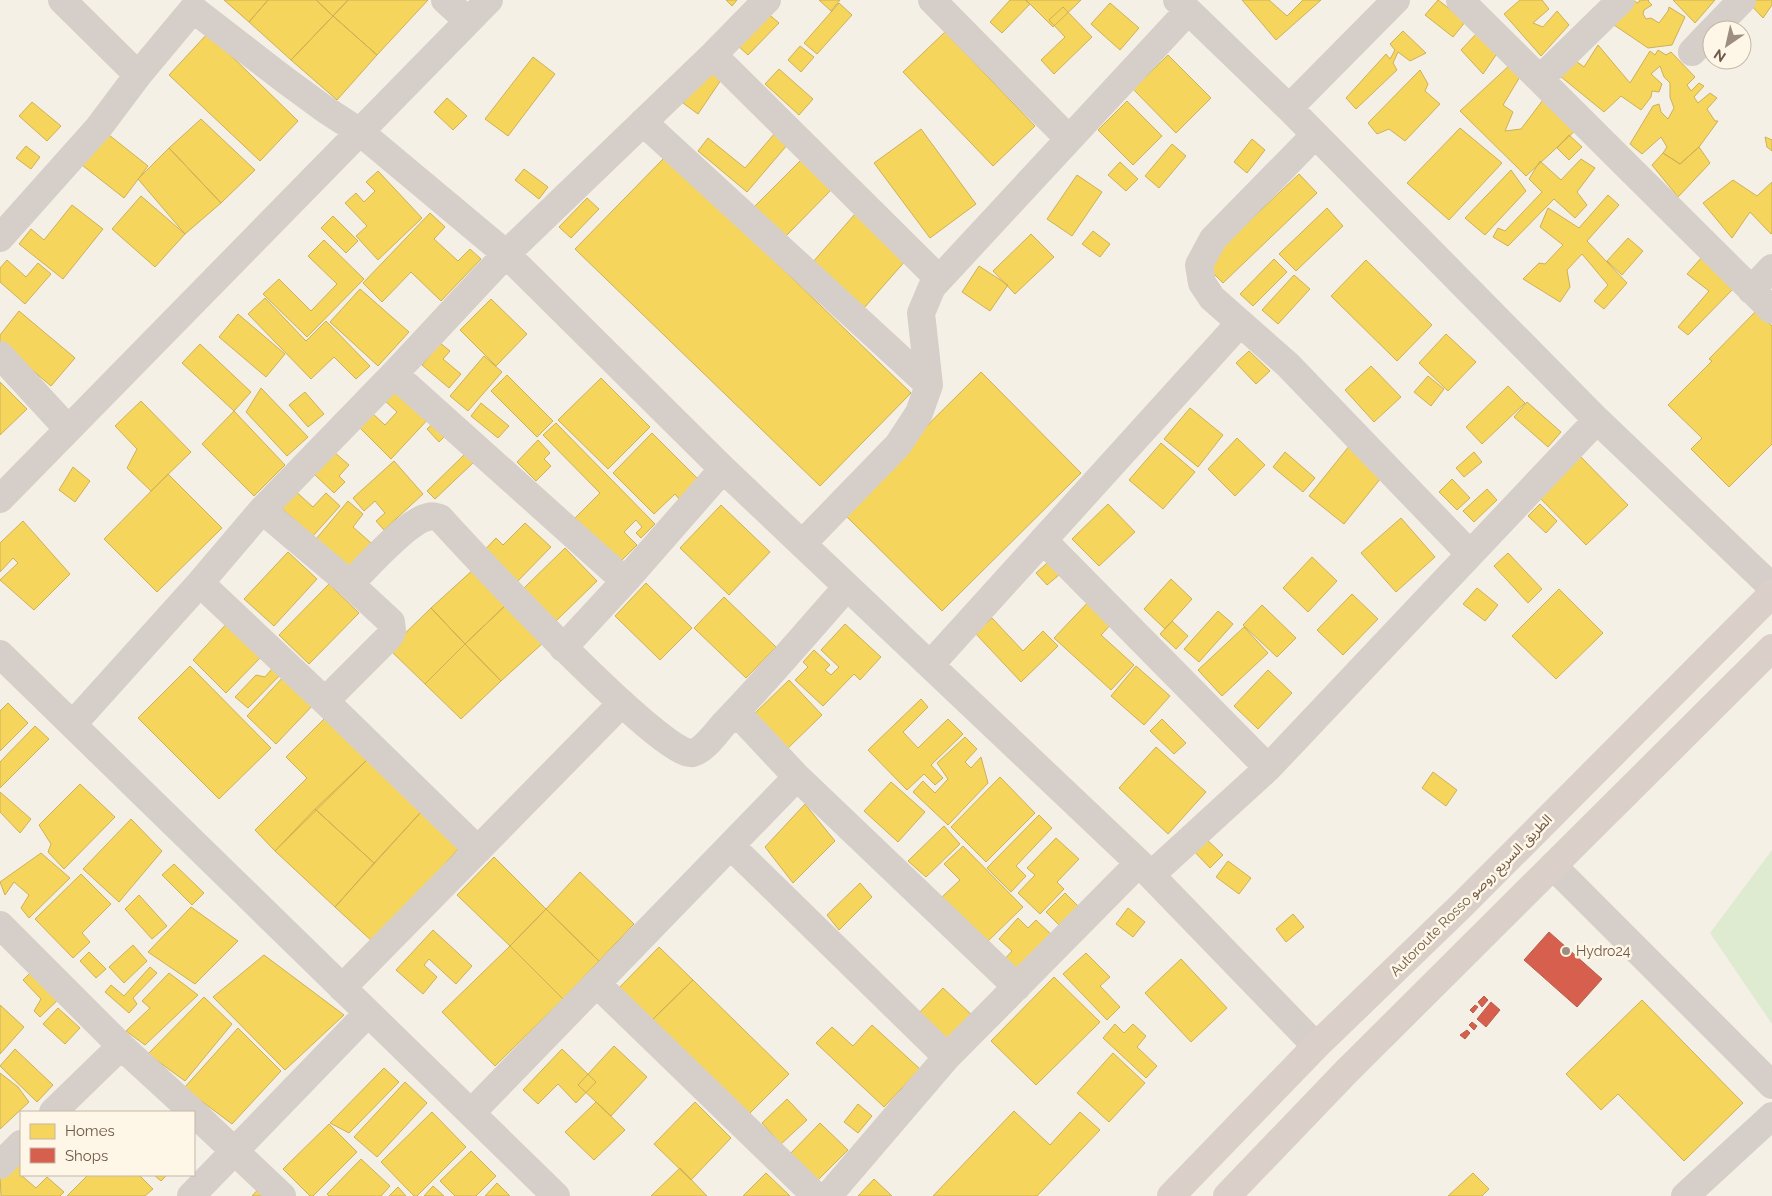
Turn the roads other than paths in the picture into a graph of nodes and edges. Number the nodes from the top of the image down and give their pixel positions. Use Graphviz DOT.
graph roads {
  1 [pos="62,0"];
  2 [pos="446,0"];
  3 [pos="489,0"];
  4 [pos="766,0"];
  5 [pos="932,0"];
  6 [pos="1396,0"];
  7 [pos="1460,0"];
  8 [pos="1621,0"];
  9 [pos="1742,0"];
  10 [pos="188,4"];
  11 [pos="1183,5"];
  12 [pos="1722,20"];
  13 [pos="468,21"];
  14 [pos="1702,41"];
  15 [pos="1692,52"];
  16 [pos="713,55"];
  17 [pos="138,75"];
  18 [pos="1540,79"];
  19 [pos="1289,108"];
  20 [pos="643,122"];
  21 [pos="360,132"];
  22 [pos="1315,135"];
  23 [pos="1069,139"];
  24 [pos="0,238"];
  25 [pos="506,254"];
  26 [pos="1772,268"];
  27 [pos="939,280"];
  28 [pos="1752,290"];
  29 [pos="1772,310"];
  30 [pos="1240,323"];
  31 [pos="0,355"];
  32 [pos="394,374"];
  33 [pos="929,385"];
  34 [pos="1597,420"];
  35 [pos="68,429"];
  36 [pos="723,469"];
  37 [pos="0,499"];
  38 [pos="262,510"];
  39 [pos="1043,540"];
  40 [pos="802,544"];
  41 [pos="1470,554"];
  42 [pos="626,581"];
  43 [pos="200,583"];
  44 [pos="350,584"];
  45 [pos="847,587"];
  46 [pos="1772,588"];
  47 [pos="1772,594"];
  48 [pos="564,648"];
  49 [pos="1772,648"];
  50 [pos="0,654"];
  51 [pos="930,665"];
  52 [pos="326,701"];
  53 [pos="622,704"];
  54 [pos="736,712"];
  55 [pos="73,724"];
  56 [pos="1268,768"];
  57 [pos="797,777"];
  58 [pos="731,846"];
  59 [pos="478,850"];
  60 [pos="1553,866"];
  61 [pos="1145,869"];
  62 [pos="0,926"];
  63 [pos="597,984"];
  64 [pos="1017,987"];
  65 [pos="342,988"];
  66 [pos="368,1013"];
  67 [pos="121,1046"];
  68 [pos="1316,1046"];
  69 [pos="947,1057"];
  70 [pos="1772,1085"];
  71 [pos="54,1111"];
  72 [pos="193,1111"];
  73 [pos="195,1113"];
  74 [pos="471,1113"];
  75 [pos="1772,1116"];
  76 [pos="20,1145"];
  77 [pos="235,1150"];
  78 [pos="0,1165"];
  79 [pos="191,1196"];
  80 [pos="282,1196"];
  81 [pos="556,1196"];
  82 [pos="816,1196"];
  83 [pos="828,1196"];
  84 [pos="1172,1196"];
  85 [pos="1227,1196"];
  86 [pos="1685,1196"];
  1 -- 17 [label="street"];
  2 -- 13 [label="street"];
  3 -- 13 [label="street"];
  4 -- 16 [label="street"];
  5 -- 23 [label="street"];
  6 -- 19 [label="street"];
  7 -- 18 [label="street"];
  8 -- 18 [label="street"];
  9 -- 12 [label="street"];
  10 -- 17 [label="street"];
  10 -- 21 [label="street"];
  11 -- 19 [label="street"];
  11 -- 23 [label="street"];
  13 -- 21 [label="street"];
  14 -- 15 [label="street"];
  16 -- 20 [label="street"];
  16 -- 27 [label="street"];
  17 -- 24 [label="street"];
  18 -- 28 [label="street"];
  19 -- 22 [label="street"];
  20 -- 25 [label="street"];
  20 -- 33 [label="street"];
  21 -- 25 [label="street"];
  21 -- 35 [label="street"];
  22 -- 30 [label="street"];
  22 -- 34 [label="street"];
  23 -- 27 [label="street"];
  25 -- 32 [label="street"];
  25 -- 36 [label="street"];
  26 -- 28 [label="street"];
  27 -- 33 [label="street"];
  28 -- 29 [label="street"];
  30 -- 39 [label="street"];
  30 -- 41 [label="street"];
  31 -- 35 [label="street"];
  32 -- 38 [label="street"];
  32 -- 42 [label="street"];
  33 -- 40 [label="street"];
  34 -- 41 [label="street"];
  34 -- 46 [label="street"];
  35 -- 37 [label="street"];
  36 -- 40 [label="street"];
  36 -- 42 [label="street"];
  38 -- 43 [label="street"];
  38 -- 44 [label="street"];
  39 -- 51 [label="street"];
  39 -- 56 [label="street"];
  40 -- 45 [label="street"];
  41 -- 56 [label="street"];
  42 -- 48 [label="street"];
  43 -- 52 [label="street"];
  43 -- 55 [label="street"];
  44 -- 48 [label="street"];
  44 -- 52 [label="street"];
  45 -- 51 [label="street"];
  45 -- 54 [label="street"];
  47 -- 68 [label="highway, Autoroute Rosso الطريق السريع روصو"];
  48 -- 53 [label="street"];
  49 -- 60 [label="highway"];
  50 -- 55 [label="street"];
  51 -- 61 [label="street"];
  52 -- 59 [label="street"];
  53 -- 54 [label="street"];
  53 -- 59 [label="street"];
  54 -- 57 [label="street"];
  55 -- 65 [label="street"];
  56 -- 61 [label="street"];
  57 -- 58 [label="street"];
  57 -- 64 [label="street"];
  58 -- 63 [label="street"];
  58 -- 69 [label="street"];
  59 -- 65 [label="street"];
  60 -- 70 [label="street"];
  60 -- 85 [label="highway"];
  61 -- 64 [label="street"];
  61 -- 68 [label="street"];
  62 -- 67 [label="street"];
  63 -- 74 [label="street"];
  63 -- 82 [label="street"];
  64 -- 69 [label="street"];
  65 -- 66 [label="street"];
  66 -- 74 [label="street"];
  66 -- 77 [label="street"];
  67 -- 71 [label="street"];
  67 -- 72 [label="street"];
  68 -- 84 [label="highway, Autoroute Rosso الطريق السريع روصو"];
  69 -- 83 [label="street"];
  73 -- 77 [label="street"];
  74 -- 81 [label="street"];
  75 -- 86 [label="street"];
  76 -- 78 [label="street"];
  77 -- 79 [label="street"];
  77 -- 80 [label="street"];
}
